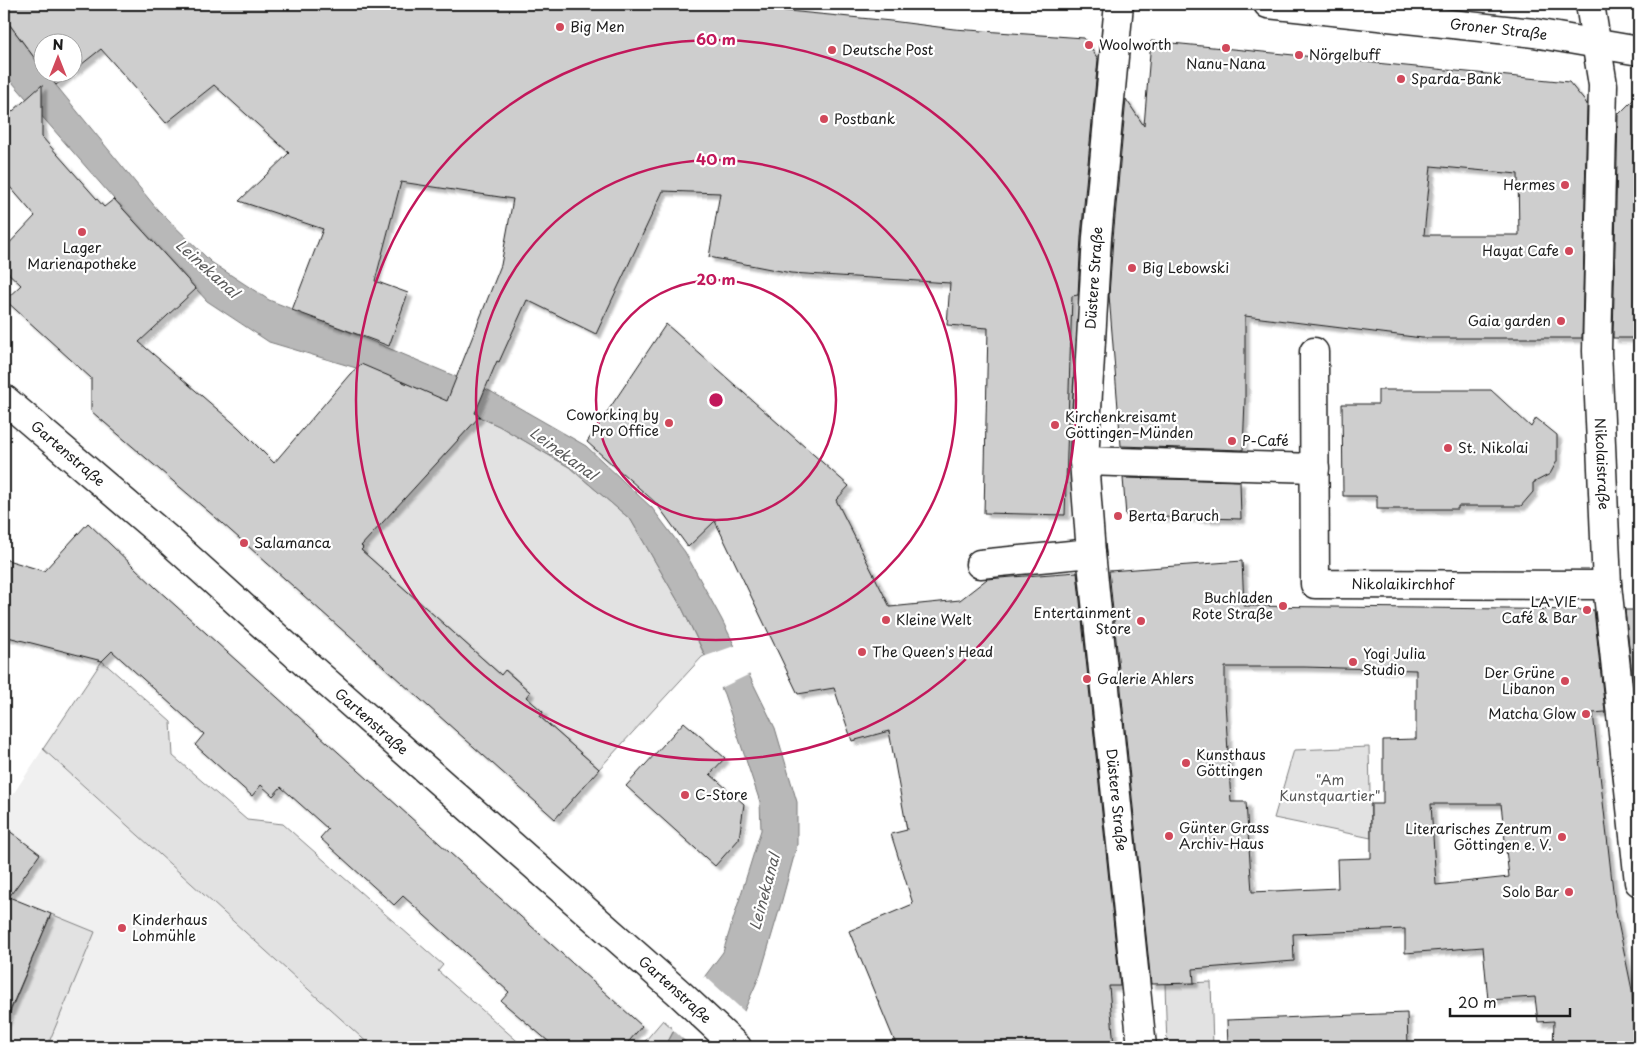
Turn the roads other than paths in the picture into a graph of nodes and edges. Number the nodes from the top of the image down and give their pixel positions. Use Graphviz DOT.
graph roads {
  1 [pos="1119,4"];
  2 [pos="1268,4"];
  3 [pos="1590,4"];
  4 [pos="1596,45"];
  5 [pos="1639,51"];
  6 [pos="1314,352"];
  7 [pos="4,399"];
  8 [pos="1084,461"];
  9 [pos="1314,468"];
  10 [pos="1091,553"];
  11 [pos="980,564"];
  12 [pos="1607,585"];
  13 [pos="1639,882"];
  14 [pos="737,1047"];
  15 [pos="1142,1047"];
  1 -- 8 [label="street, Düstere Straße"];
  2 -- 4 [label="street, Groner Straße"];
  3 -- 4 [label="street, Nikolaistraße"];
  4 -- 5 [label="street, Groner Straße"];
  4 -- 12 [label="street, Nikolaistraße"];
  6 -- 9 [label="street, Nikolaikirchhof"];
  7 -- 14 [label="street, Gartenstraße"];
  8 -- 9 [label="street"];
  8 -- 10 [label="street, Düstere Straße"];
  9 -- 12 [label="street, Nikolaikirchhof"];
  10 -- 11 [label="street"];
  10 -- 15 [label="street, Düstere Straße"];
  12 -- 13 [label="street, Nikolaistraße"];
}
